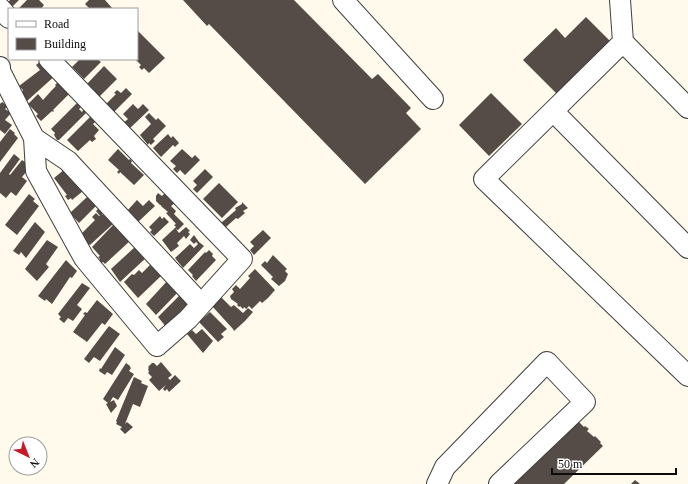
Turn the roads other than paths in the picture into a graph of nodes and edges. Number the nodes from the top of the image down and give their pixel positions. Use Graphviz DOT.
graph roads {
  1 [pos="343,0"];
  2 [pos="620,0"];
  3 [pos="0,8"];
  4 [pos="8,17"];
  5 [pos="623,42"];
  6 [pos="50,60"];
  7 [pos="0,67"];
  8 [pos="433,99"];
  9 [pos="688,108"];
  10 [pos="553,110"];
  11 [pos="34,138"];
  12 [pos="688,248"];
  13 [pos="201,304"];
  14 [pos="688,376"];
  15 [pos="437,484"];
  16 [pos="499,484"];
  1 -- 8 [label="lane"];
  2 -- 5 [label="lane"];
  3 -- 4 [label="lane"];
  5 -- 9 [label="lane"];
  5 -- 10 [label="lane"];
  6 -- 13 [label="lane"];
  7 -- 11 [label="lane"];
  10 -- 12 [label="lane"];
  10 -- 14 [label="lane"];
  11 -- 13 [label="lane"];
  11 -- 13 [label="lane"];
  15 -- 16 [label="lane"];
}
